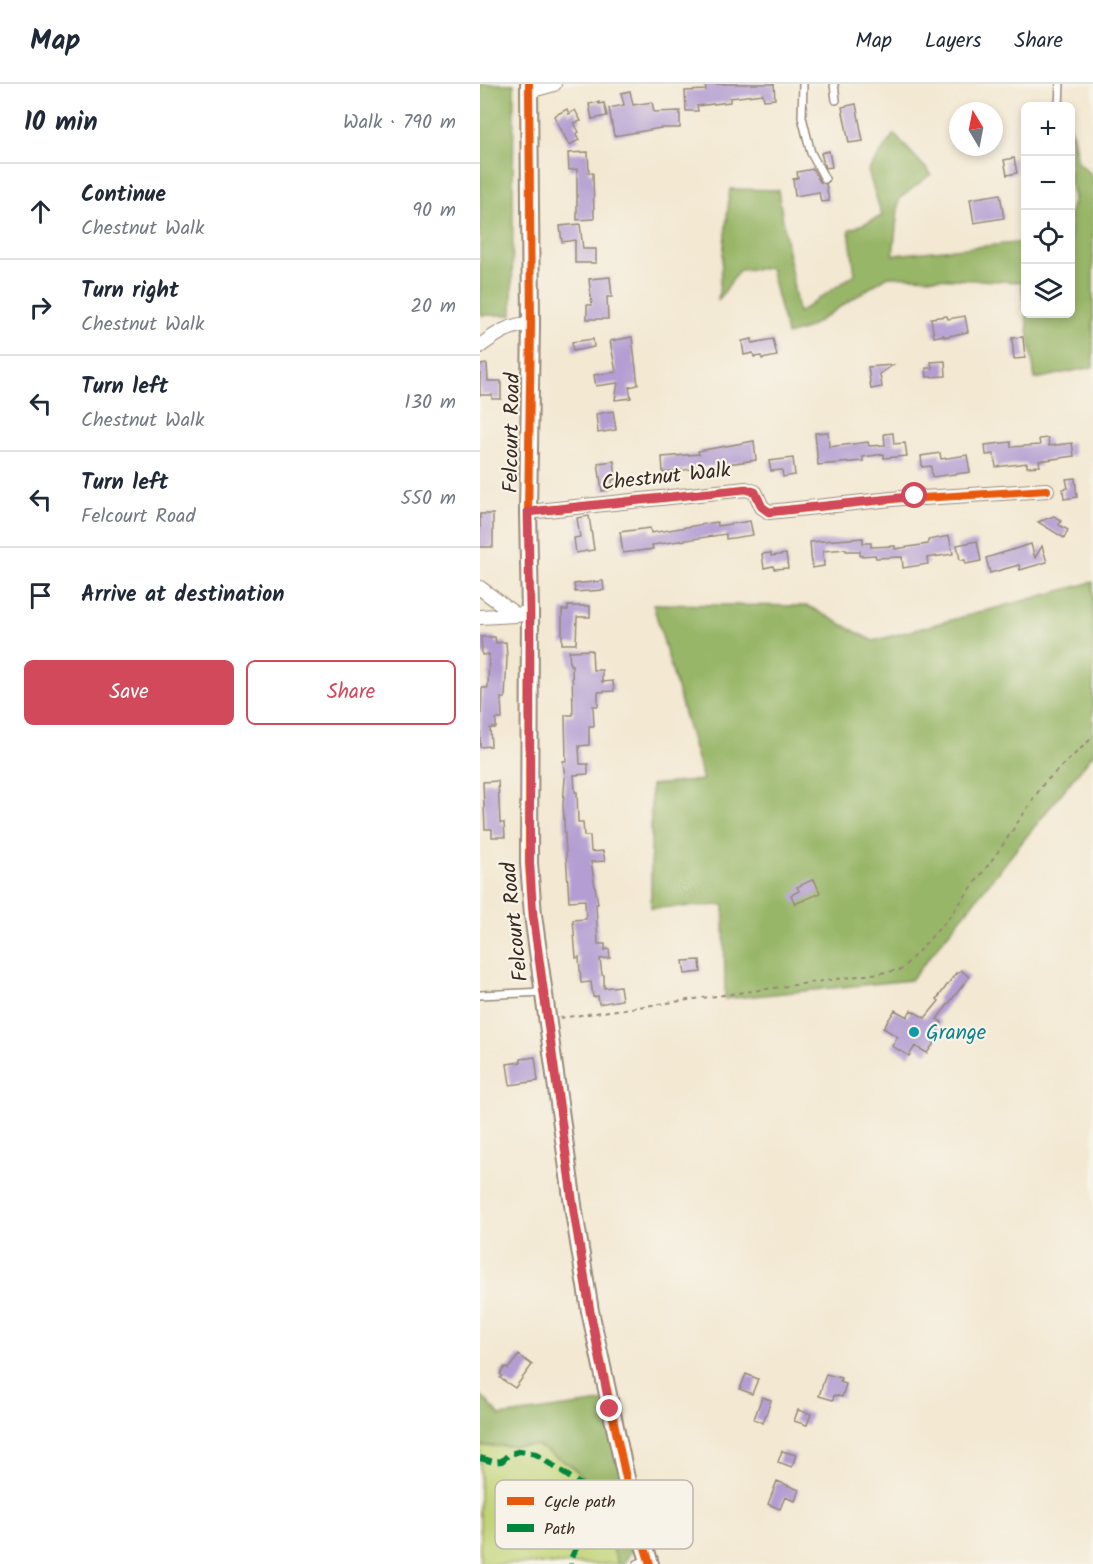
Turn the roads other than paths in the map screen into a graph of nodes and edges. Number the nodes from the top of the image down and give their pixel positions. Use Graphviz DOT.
graph roads {
  1 [pos="554,84"];
  2 [pos="803,84"];
  3 [pos="834,84"];
  4 [pos="1060,84"];
  5 [pos="529,87"];
  6 [pos="836,99"];
  7 [pos="1059,102"];
  8 [pos="825,179"];
  9 [pos="531,324"];
  10 [pos="480,346"];
  11 [pos="1047,490"];
  12 [pos="528,512"];
  13 [pos="480,588"];
  14 [pos="523,614"];
  15 [pos="480,617"];
  16 [pos="543,992"];
  17 [pos="480,995"];
  18 [pos="626,1480"];
  1 -- 5 [label="street"];
  2 -- 8 [label="lane"];
  3 -- 6 [label="lane"];
  4 -- 7 [label="lane"];
  5 -- 9 [label="street, Felcourt Road"];
  9 -- 10 [label="street"];
  9 -- 12 [label="street, Felcourt Road"];
  11 -- 12 [label="street, Chestnut Walk"];
  12 -- 14 [label="street, Felcourt Road"];
  13 -- 14 [label="street"];
  14 -- 15 [label="street"];
  14 -- 16 [label="street, Felcourt Road"];
  16 -- 17 [label="lane"];
  16 -- 18 [label="street, Felcourt Road"];
}
